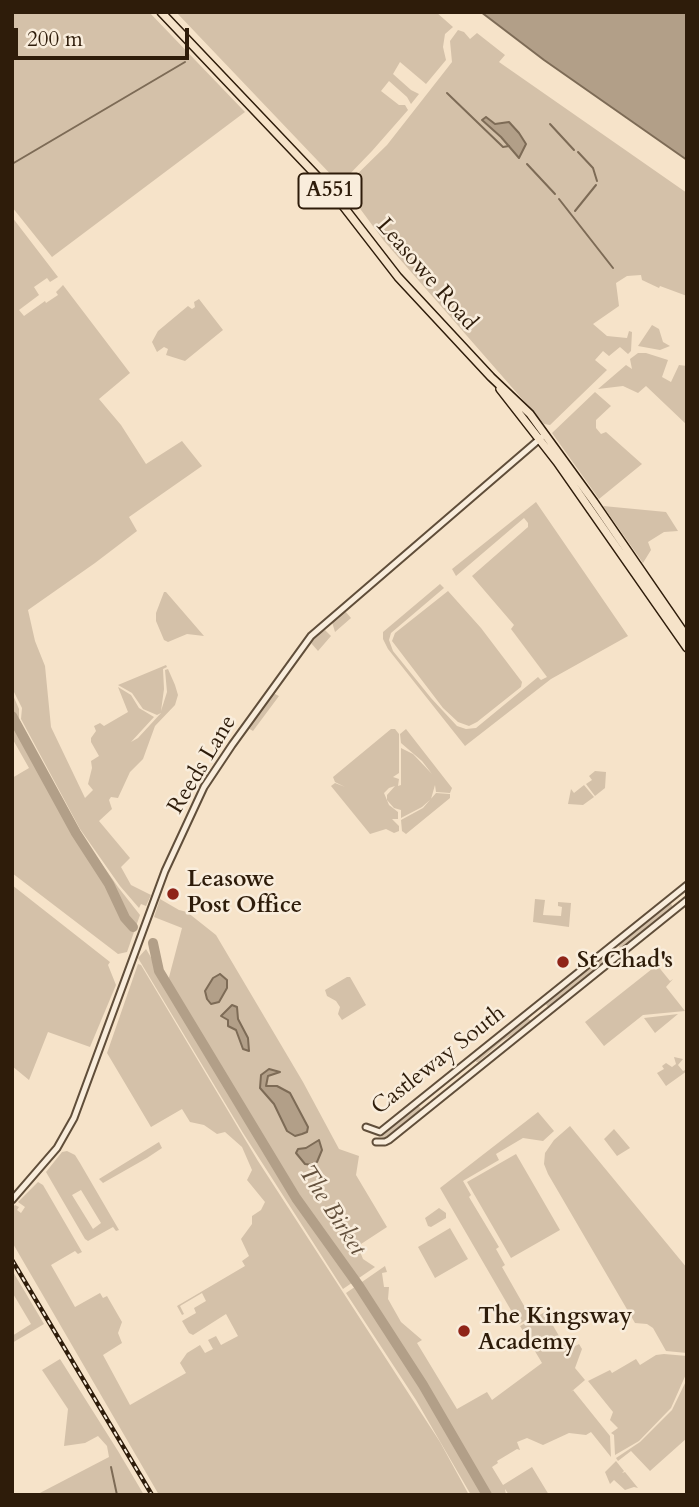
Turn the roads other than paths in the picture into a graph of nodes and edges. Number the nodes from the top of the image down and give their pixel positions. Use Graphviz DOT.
graph roads {
  1 [pos="161,12"];
  2 [pos="491,377"];
  3 [pos="545,433"];
  4 [pos="539,440"];
  5 [pos="687,638"];
  6 [pos="687,648"];
  7 [pos="687,885"];
  8 [pos="674,895"];
  9 [pos="684,902"];
  10 [pos="611,946"];
  11 [pos="618,955"];
  12 [pos="469,1061"];
  13 [pos="476,1070"];
  14 [pos="421,1100"];
  15 [pos="428,1109"];
  16 [pos="366,1127"];
  17 [pos="376,1142"];
  18 [pos="12,1200"];
  1 -- 2 [label="main road, Leasowe Road / A551"];
  2 -- 3 [label="main road, Leasowe Road / A551"];
  2 -- 4 [label="main road, Leasowe Road / A551"];
  3 -- 4 [label="street, Reeds Lane"];
  3 -- 5 [label="main road, Leasowe Road / A551"];
  4 -- 6 [label="main road, Leasowe Road / A551"];
  4 -- 18 [label="street, Reeds Lane"];
  7 -- 8 [label="street, Castleway South"];
  8 -- 9 [label="street"];
  8 -- 10 [label="street, Castleway South"];
  9 -- 11 [label="street, Castleway South"];
  10 -- 11 [label="street"];
  10 -- 12 [label="street, Castleway South"];
  11 -- 13 [label="street, Castleway South"];
  12 -- 13 [label="street"];
  12 -- 14 [label="street, Castleway South"];
  13 -- 15 [label="street, Castleway South"];
  14 -- 15 [label="street"];
  14 -- 16 [label="street, Castleway South"];
  15 -- 17 [label="street, Castleway South"];
}
